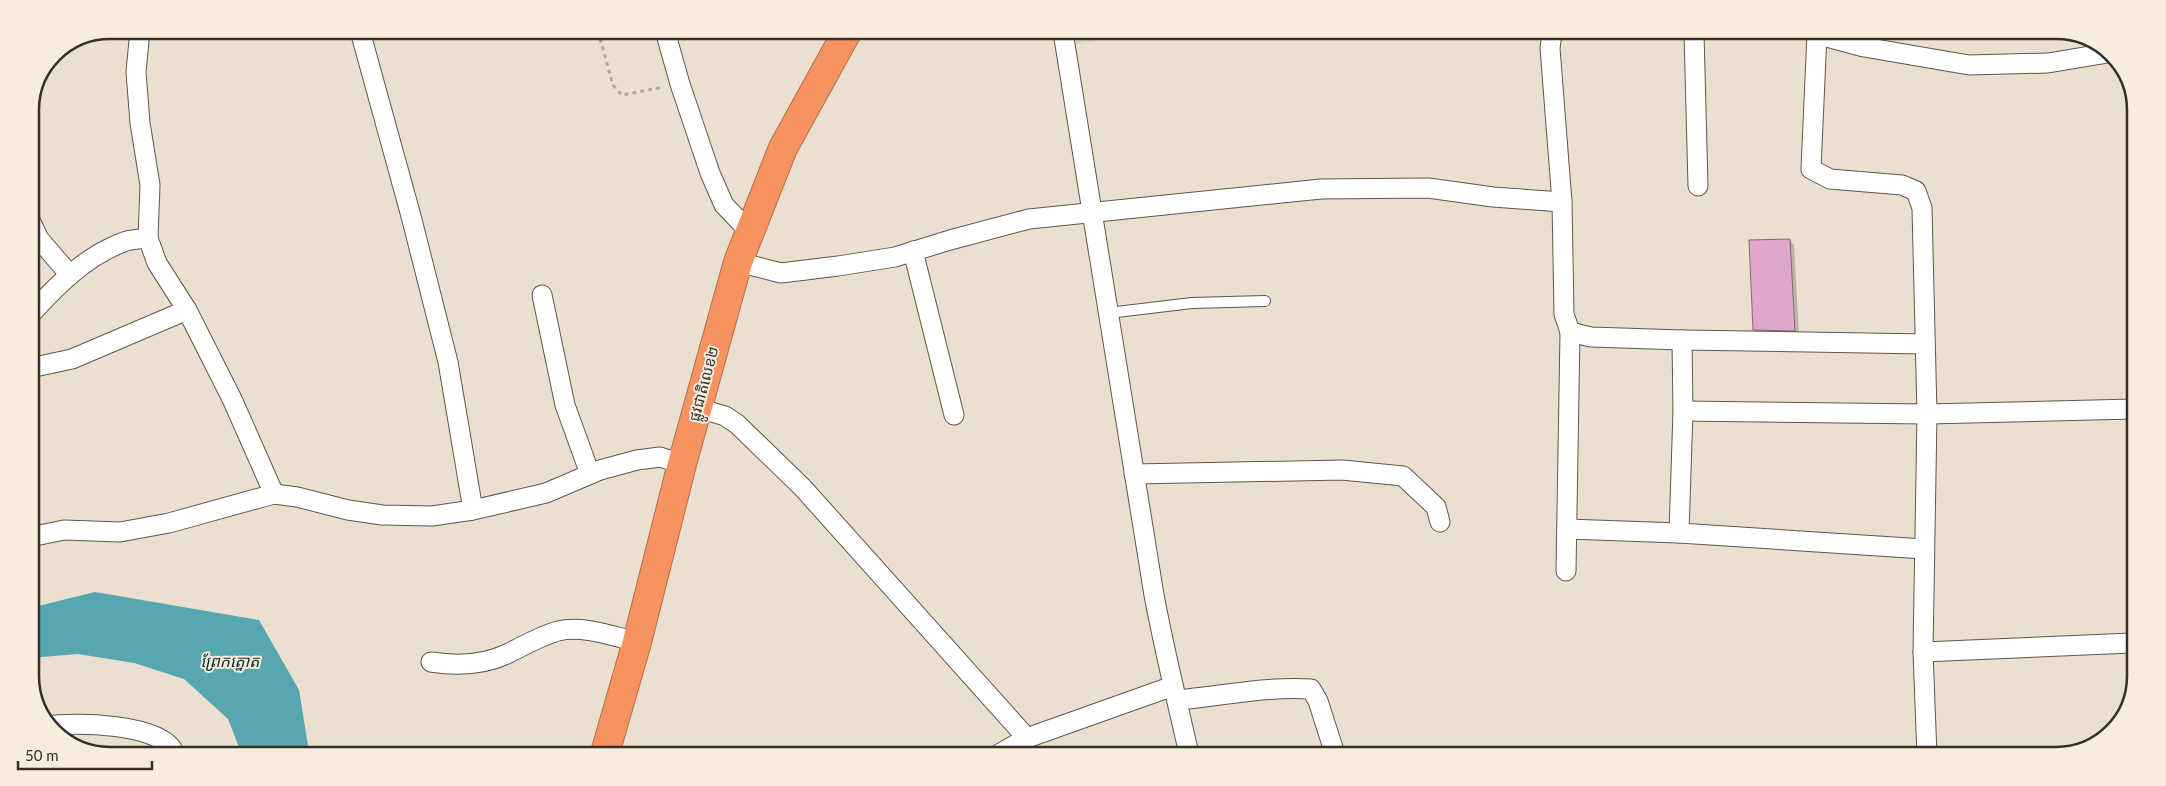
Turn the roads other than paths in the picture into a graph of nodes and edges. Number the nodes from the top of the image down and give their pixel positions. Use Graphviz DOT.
graph roads {
  1 [pos="139,39"];
  2 [pos="362,39"];
  3 [pos="667,39"];
  4 [pos="844,39"];
  5 [pos="1065,39"];
  6 [pos="1551,39"];
  7 [pos="1694,39"];
  8 [pos="1816,39"];
  9 [pos="1834,39"];
  10 [pos="2100,54"];
  11 [pos="1698,186"];
  12 [pos="1562,202"];
  13 [pos="1092,212"];
  14 [pos="749,231"];
  15 [pos="148,238"];
  16 [pos="39,239"];
  17 [pos="914,251"];
  18 [pos="738,262"];
  19 [pos="70,275"];
  20 [pos="542,295"];
  21 [pos="1264,301"];
  22 [pos="39,306"];
  23 [pos="187,310"];
  24 [pos="1108,313"];
  25 [pos="1570,332"];
  26 [pos="1682,340"];
  27 [pos="1926,344"];
  28 [pos="39,366"];
  29 [pos="698,408"];
  30 [pos="2127,409"];
  31 [pos="1683,411"];
  32 [pos="1926,414"];
  33 [pos="954,415"];
  34 [pos="682,464"];
  35 [pos="590,474"];
  36 [pos="1134,474"];
  37 [pos="274,494"];
  38 [pos="473,510"];
  39 [pos="1440,522"];
  40 [pos="1567,529"];
  41 [pos="1679,534"];
  42 [pos="39,535"];
  43 [pos="1924,549"];
  44 [pos="1566,571"];
  45 [pos="636,642"];
  46 [pos="2127,643"];
  47 [pos="1923,652"];
  48 [pos="431,662"];
  49 [pos="1175,693"];
  50 [pos="58,724"];
  51 [pos="1027,738"];
  52 [pos="172,747"];
  53 [pos="607,747"];
  54 [pos="1011,747"];
  55 [pos="1187,747"];
  56 [pos="1333,747"];
  57 [pos="1926,747"];
  1 -- 15 [label="street"];
  2 -- 38 [label="street"];
  3 -- 14 [label="street"];
  4 -- 14 [label="highway, ផ្លូវជាតិលេខ២"];
  5 -- 13 [label="street"];
  6 -- 12 [label="street"];
  7 -- 11 [label="street"];
  8 -- 27 [label="street"];
  9 -- 10 [label="street"];
  12 -- 13 [label="street"];
  12 -- 25 [label="street"];
  13 -- 17 [label="street"];
  13 -- 24 [label="street"];
  14 -- 18 [label="highway, ផ្លូវជាតិលេខ២"];
  15 -- 19 [label="street"];
  15 -- 23 [label="street"];
  16 -- 19 [label="street"];
  17 -- 18 [label="street"];
  17 -- 33 [label="street"];
  18 -- 29 [label="highway, ផ្លូវជាតិលេខ២"];
  19 -- 22 [label="street"];
  20 -- 35 [label="street"];
  21 -- 24 [label="lane"];
  23 -- 28 [label="street"];
  23 -- 37 [label="street"];
  24 -- 36 [label="street"];
  25 -- 26 [label="street"];
  25 -- 40 [label="street"];
  26 -- 27 [label="street"];
  26 -- 31 [label="street"];
  27 -- 32 [label="street"];
  29 -- 34 [label="highway, ផ្លូវជាតិលេខ២"];
  29 -- 51 [label="street"];
  30 -- 32 [label="street"];
  31 -- 32 [label="street"];
  31 -- 41 [label="street"];
  32 -- 43 [label="street"];
  34 -- 35 [label="street"];
  34 -- 45 [label="highway, ផ្លូវជាតិលេខ២"];
  35 -- 38 [label="street"];
  36 -- 39 [label="street"];
  36 -- 49 [label="street"];
  37 -- 38 [label="street"];
  37 -- 42 [label="street"];
  40 -- 41 [label="street"];
  40 -- 44 [label="street"];
  41 -- 43 [label="street"];
  43 -- 47 [label="street"];
  45 -- 48 [label="street"];
  45 -- 53 [label="highway, ផ្លូវជាតិលេខ២"];
  46 -- 47 [label="street"];
  47 -- 57 [label="street"];
  49 -- 51 [label="street"];
  49 -- 55 [label="street"];
  49 -- 56 [label="street"];
  50 -- 52 [label="street"];
  51 -- 54 [label="street"];
}
